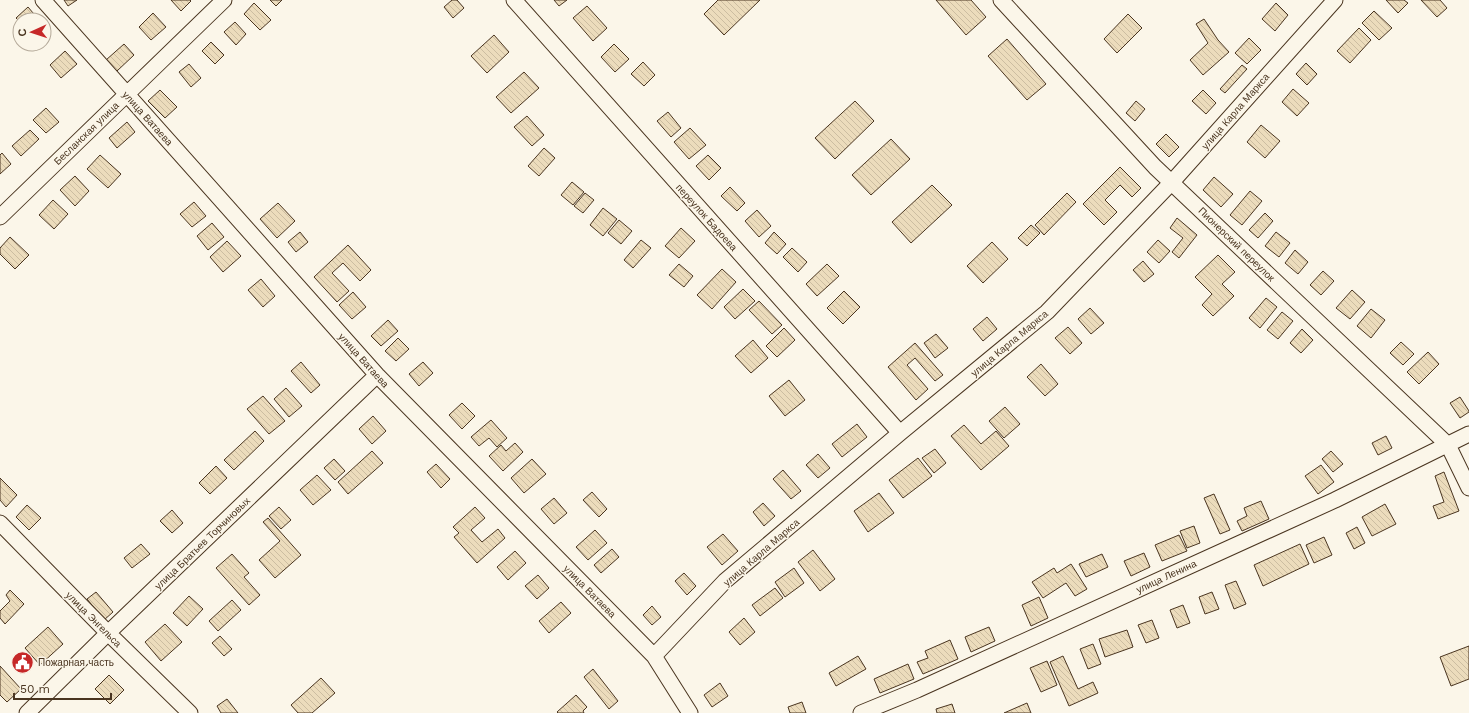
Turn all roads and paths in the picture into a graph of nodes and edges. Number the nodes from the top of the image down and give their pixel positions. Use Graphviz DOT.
graph roads {
  1 [pos="43,0"];
  2 [pos="224,0"];
  3 [pos="514,0"];
  4 [pos="1001,0"];
  5 [pos="1335,0"];
  6 [pos="127,94"];
  7 [pos="1172,182"];
  8 [pos="0,217"];
  9 [pos="377,375"];
  10 [pos="900,433"];
  11 [pos="1469,434"];
  12 [pos="1448,445"];
  13 [pos="1469,488"];
  14 [pos="0,523"];
  15 [pos="108,633"];
  16 [pos="654,656"];
  17 [pos="27,713"];
  18 [pos="190,713"];
  19 [pos="690,713"];
  20 [pos="861,713"];
  1 -- 6 [label="street, улица Ватаева"];
  2 -- 6 [label="street, Бесланская улица"];
  3 -- 10 [label="street, переулок Бадоева"];
  4 -- 7 [label="street, Пионерский переулок"];
  5 -- 7 [label="street, улица Карла Маркса"];
  6 -- 8 [label="street, Бесланская улица"];
  6 -- 9 [label="street, улица Ватаева"];
  7 -- 10 [label="street, улица Карла Маркса"];
  7 -- 12 [label="street, Пионерский переулок"];
  9 -- 15 [label="street, улица Братьев Торчиновых"];
  9 -- 16 [label="street, улица Ватаева"];
  10 -- 16 [label="street, улица Карла Маркса"];
  11 -- 12 [label="street, улица Ленина"];
  12 -- 13 [label="street, Пионерский переулок"];
  12 -- 20 [label="street, улица Ленина"];
  14 -- 15 [label="street, улица Энгельса"];
  15 -- 17 [label="street, улица Братьев Торчиновых"];
  15 -- 18 [label="street, улица Энгельса"];
  16 -- 19 [label="street, улица Ватаева"];
}
